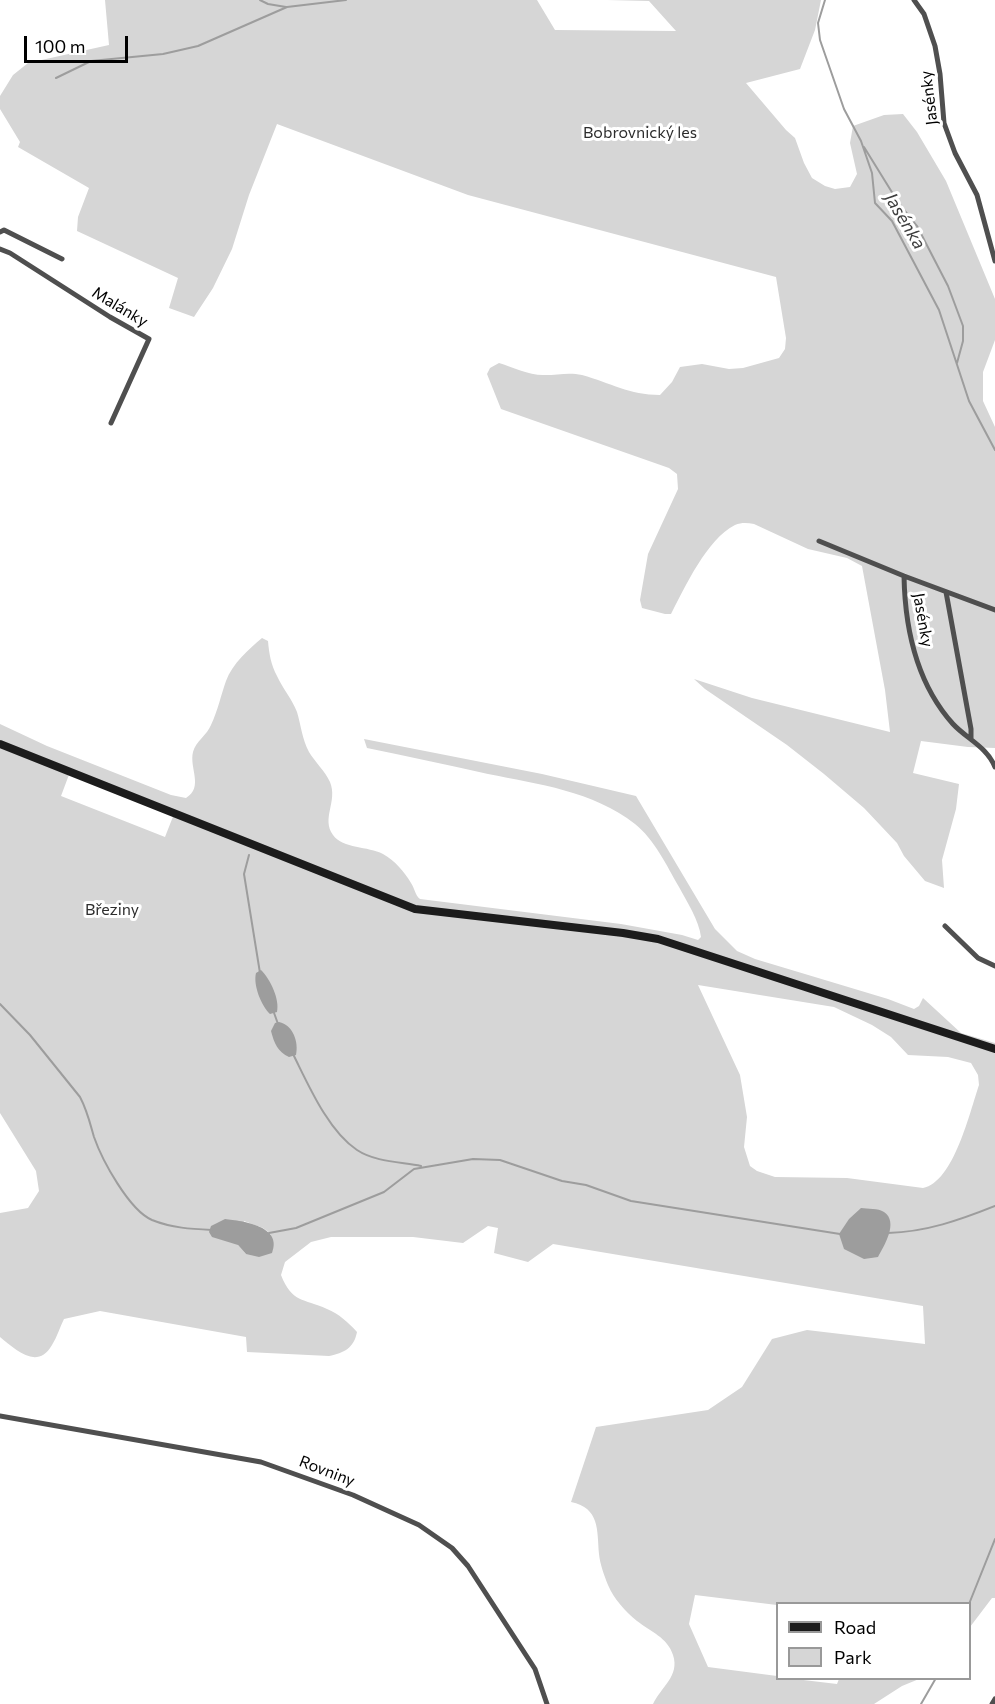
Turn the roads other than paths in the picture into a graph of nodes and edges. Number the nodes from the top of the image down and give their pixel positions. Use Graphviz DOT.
graph roads {
  1 [pos="914,0"];
  2 [pos="2,231"];
  3 [pos="0,249"];
  4 [pos="62,259"];
  5 [pos="995,261"];
  6 [pos="111,423"];
  7 [pos="819,541"];
  8 [pos="903,576"];
  9 [pos="946,592"];
  10 [pos="995,610"];
  11 [pos="971,739"];
  12 [pos="0,744"];
  13 [pos="995,767"];
  14 [pos="945,926"];
  15 [pos="995,966"];
  16 [pos="995,1049"];
  17 [pos="0,1416"];
  18 [pos="995,1699"];
  19 [pos="547,1704"];
  20 [pos="992,1704"];
  1 -- 5 [label="street, Jasénky"];
  2 -- 4 [label="street"];
  3 -- 6 [label="street, Malánky"];
  7 -- 8 [label="street, Jasénky"];
  8 -- 9 [label="street"];
  8 -- 11 [label="street, Jasénky"];
  9 -- 10 [label="street"];
  9 -- 11 [label="street"];
  11 -- 13 [label="street, Jasénky"];
  12 -- 16 [label="street"];
  14 -- 15 [label="street"];
  17 -- 19 [label="street, Rovniny"];
  18 -- 20 [label="street"];
}
